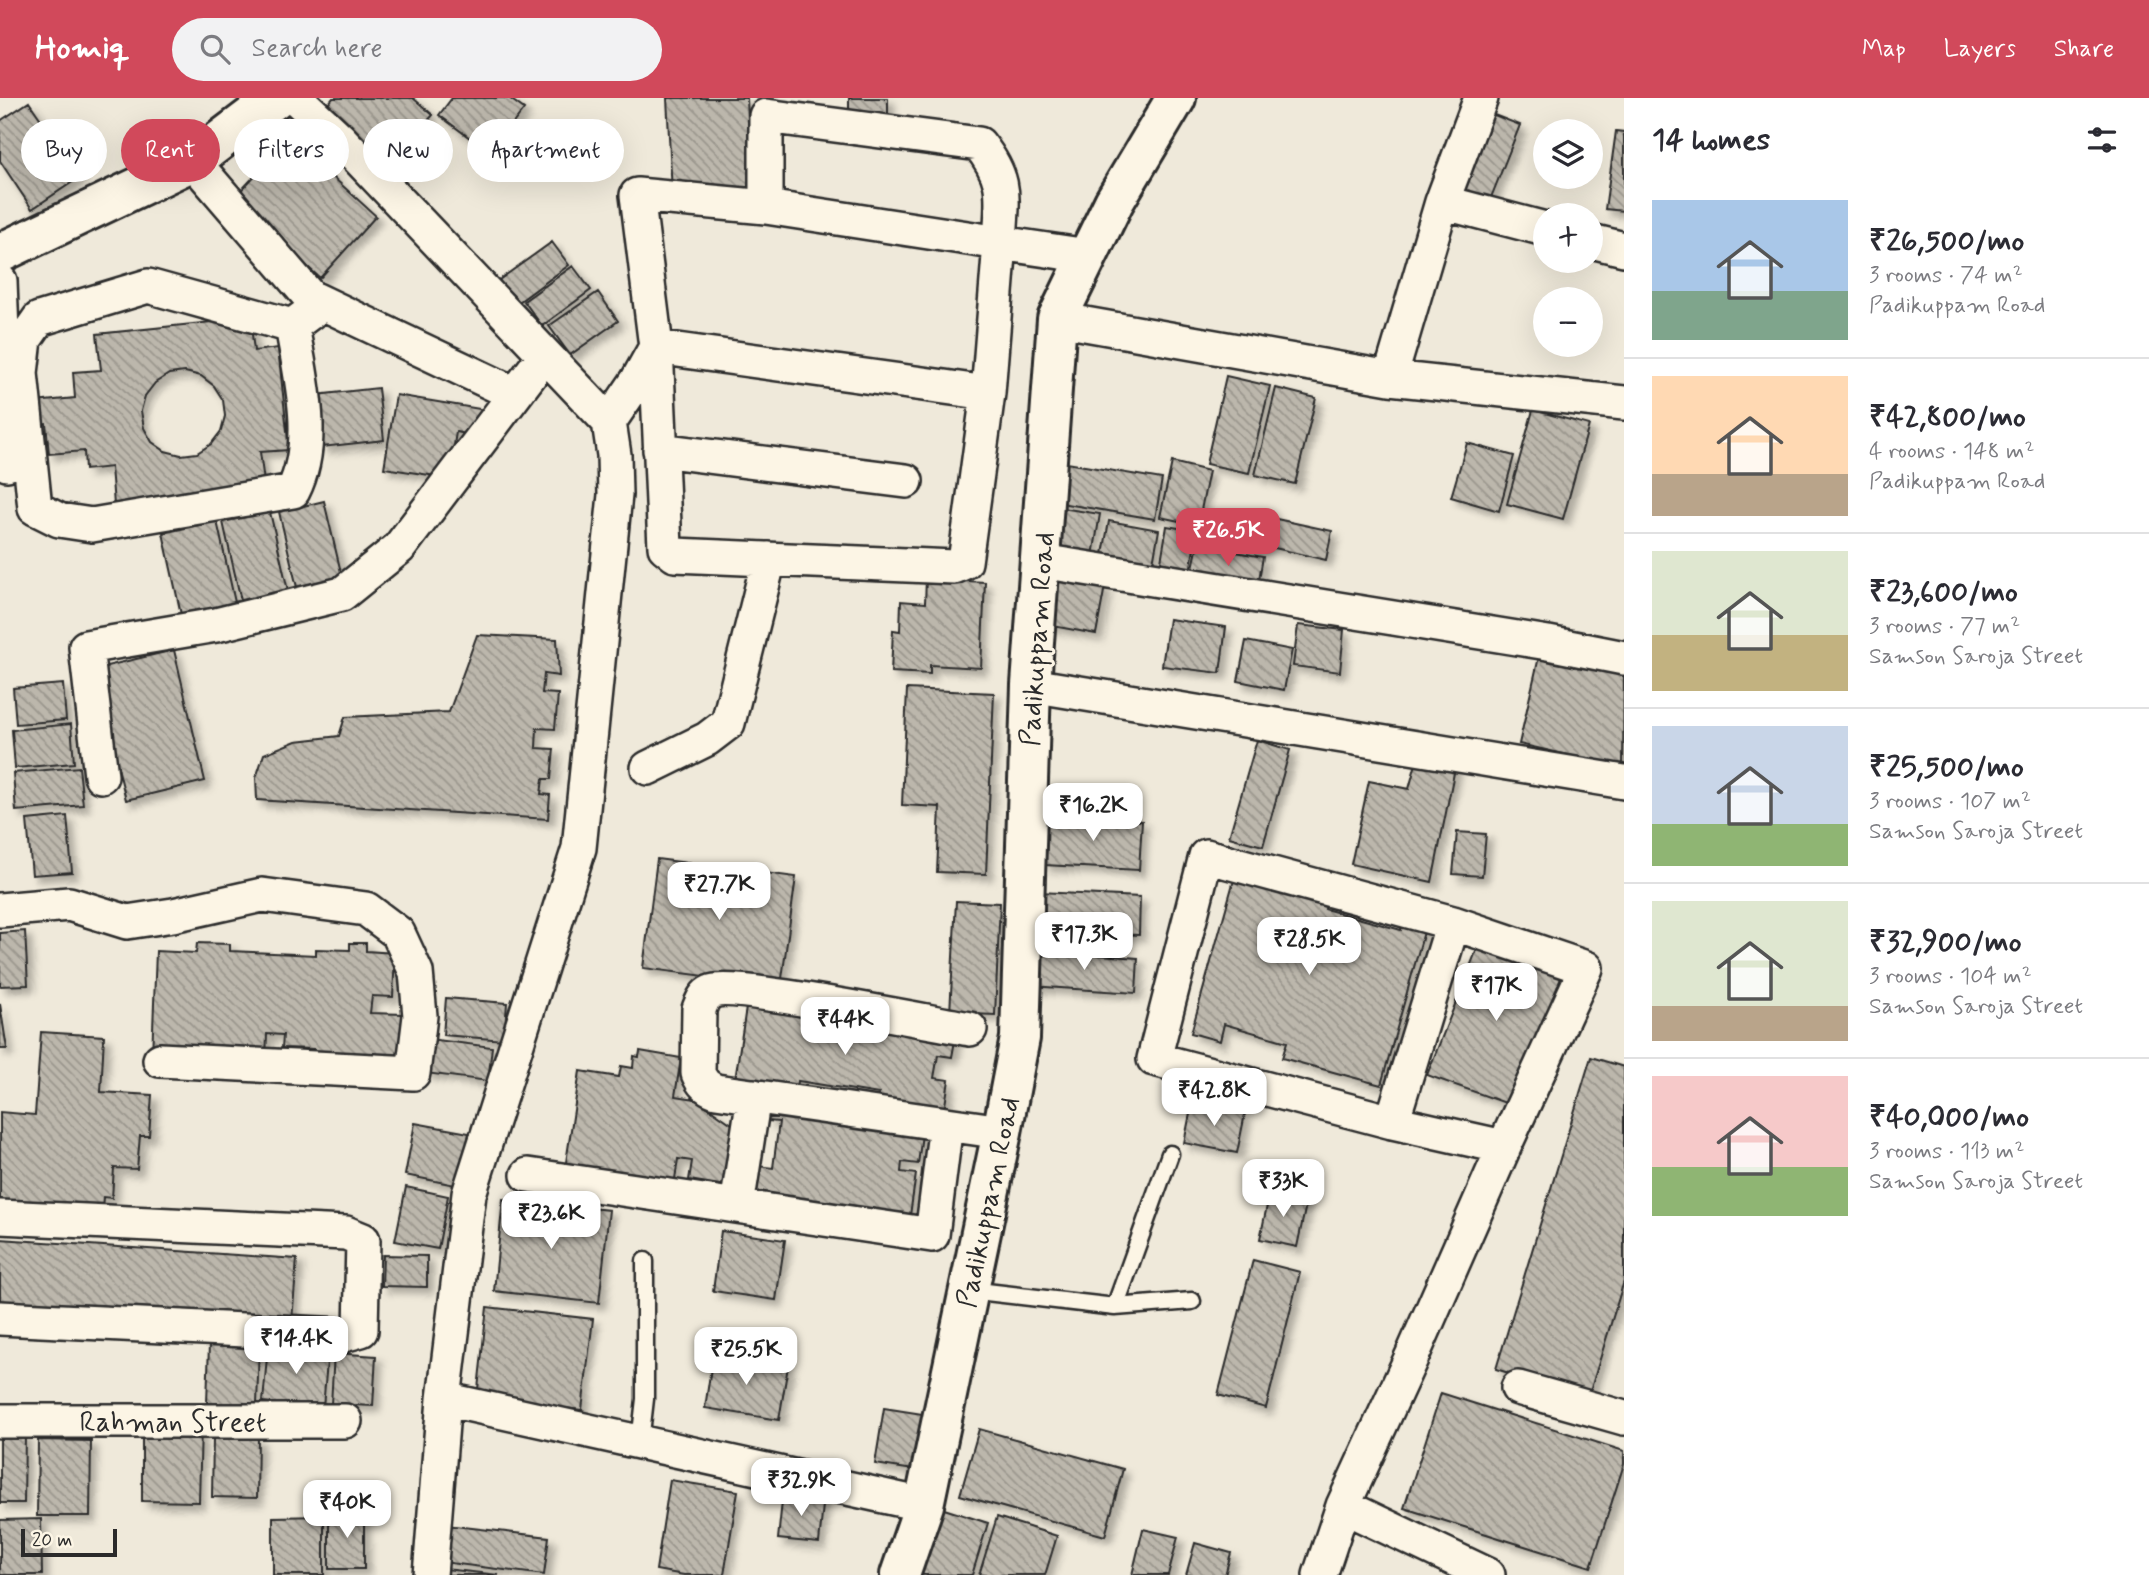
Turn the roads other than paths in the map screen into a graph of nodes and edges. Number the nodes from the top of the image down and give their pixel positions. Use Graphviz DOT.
graph roads {
  1 [pos="276,98"];
  2 [pos="296,98"];
  3 [pos="1176,98"];
  4 [pos="1480,98"];
  5 [pos="765,107"];
  6 [pos="220,141"];
  7 [pos="149,182"];
  8 [pos="211,182"];
  9 [pos="1442,202"];
  10 [pos="766,208"];
  11 [pos="1533,226"];
  12 [pos="1000,243"];
  13 [pos="1603,244"];
  14 [pos="1624,249"];
  15 [pos="0,253"];
  16 [pos="1088,256"];
  17 [pos="0,281"];
  18 [pos="323,303"];
  19 [pos="1057,319"];
  20 [pos="292,326"];
  21 [pos="656,347"];
  22 [pos="545,355"];
  23 [pos="1390,378"];
  24 [pos="988,393"];
  25 [pos="515,394"];
  26 [pos="1624,403"];
  27 [pos="609,422"];
  28 [pos="660,450"];
  29 [pos="7,464"];
  30 [pos="906,481"];
  31 [pos="769,559"];
  32 [pos="1041,561"];
  33 [pos="1624,657"];
  34 [pos="1031,685"];
  35 [pos="648,768"];
  36 [pos="100,776"];
  37 [pos="1624,782"];
  38 [pos="0,910"];
  39 [pos="1453,923"];
  40 [pos="970,1029"];
  41 [pos="160,1060"];
  42 [pos="754,1096"];
  43 [pos="1392,1122"];
  44 [pos="946,1124"];
  45 [pos="1002,1132"];
  46 [pos="1504,1147"];
  47 [pos="1170,1154"];
  48 [pos="528,1175"];
  49 [pos="737,1206"];
  50 [pos="0,1217"];
  51 [pos="645,1261"];
  52 [pos="969,1290"];
  53 [pos="1192,1301"];
  54 [pos="1115,1307"];
  55 [pos="0,1318"];
  56 [pos="1518,1388"];
  57 [pos="444,1399"];
  58 [pos="1624,1418"];
  59 [pos="0,1420"];
  60 [pos="345,1421"];
  61 [pos="640,1442"];
  62 [pos="923,1506"];
  63 [pos="1343,1506"];
  64 [pos="430,1575"];
  65 [pos="900,1575"];
  66 [pos="1320,1575"];
  67 [pos="1488,1575"];
  1 -- 6 [label="street"];
  2 -- 22 [label="street"];
  3 -- 16 [label="street, Padikuppam Road"];
  4 -- 9 [label="street"];
  5 -- 10 [label="street"];
  5 -- 12 [label="street"];
  7 -- 15 [label="street"];
  8 -- 18 [label="street"];
  9 -- 11 [label="street"];
  9 -- 23 [label="street"];
  10 -- 12 [label="street"];
  10 -- 21 [label="street"];
  12 -- 16 [label="street"];
  12 -- 24 [label="street"];
  13 -- 14 [label="street"];
  16 -- 19 [label="street, Padikuppam Road"];
  17 -- 29 [label="street"];
  18 -- 20 [label="street"];
  18 -- 25 [label="street"];
  19 -- 23 [label="street"];
  19 -- 32 [label="street, Padikuppam Road"];
  20 -- 20 [label="street"];
  21 -- 24 [label="street"];
  21 -- 27 [label="street"];
  21 -- 28 [label="street"];
  22 -- 25 [label="street"];
  22 -- 27 [label="street"];
  23 -- 26 [label="street"];
  24 -- 31 [label="street"];
  25 -- 36 [label="street"];
  27 -- 57 [label="street"];
  28 -- 30 [label="street"];
  28 -- 31 [label="street"];
  31 -- 35 [label="street"];
  32 -- 33 [label="street"];
  32 -- 34 [label="street, Padikuppam Road"];
  34 -- 37 [label="street"];
  34 -- 45 [label="street, Padikuppam Road"];
  38 -- 41 [label="street"];
  39 -- 43 [label="street"];
  39 -- 43 [label="street"];
  39 -- 46 [label="street"];
  40 -- 42 [label="street"];
  42 -- 44 [label="street"];
  42 -- 49 [label="street"];
  43 -- 46 [label="street"];
  44 -- 45 [label="street"];
  44 -- 49 [label="street"];
  45 -- 52 [label="street, Padikuppam Road"];
  46 -- 63 [label="street"];
  47 -- 54 [label="lane"];
  48 -- 49 [label="street"];
  50 -- 55 [label="street"];
  51 -- 61 [label="lane"];
  52 -- 54 [label="lane"];
  52 -- 62 [label="street, Padikuppam Road"];
  53 -- 54 [label="lane"];
  56 -- 58 [label="street"];
  57 -- 61 [label="street"];
  57 -- 64 [label="street"];
  59 -- 60 [label="street, Rahman Street"];
  61 -- 62 [label="street"];
  62 -- 65 [label="street, Padikuppam Road"];
  63 -- 66 [label="street"];
  63 -- 67 [label="street"];
}
